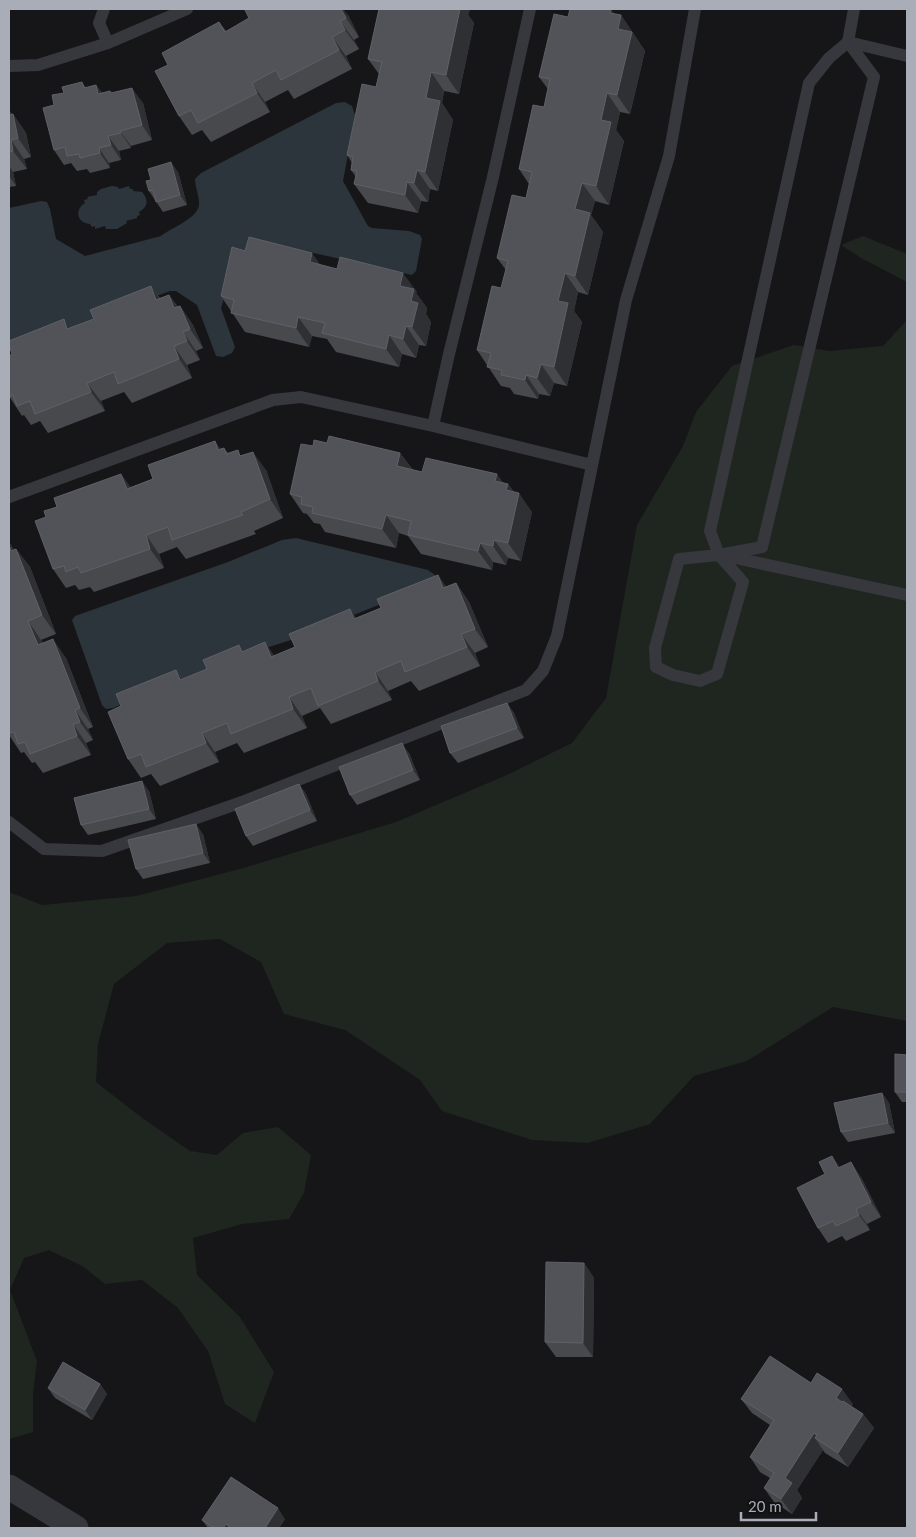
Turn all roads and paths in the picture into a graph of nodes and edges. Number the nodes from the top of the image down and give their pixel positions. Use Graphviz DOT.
graph roads {
  1 [pos="104,9"];
  2 [pos="187,9"];
  3 [pos="530,9"];
  4 [pos="695,9"];
  5 [pos="854,9"];
  6 [pos="848,42"];
  7 [pos="108,43"];
  8 [pos="907,56"];
  9 [pos="9,66"];
  10 [pos="433,426"];
  11 [pos="592,465"];
  12 [pos="9,497"];
  13 [pos="719,555"];
  14 [pos="907,595"];
  15 [pos="9,822"];
  16 [pos="9,1487"];
  17 [pos="76,1528"];
  1 -- 7 [label="lane"];
  2 -- 7 [label="lane"];
  3 -- 10 [label="lane"];
  4 -- 11 [label="lane"];
  5 -- 6 [label="lane"];
  6 -- 8 [label="lane"];
  6 -- 13 [label="lane"];
  6 -- 13 [label="lane"];
  7 -- 9 [label="lane"];
  10 -- 11 [label="lane"];
  10 -- 12 [label="lane"];
  11 -- 15 [label="lane"];
  13 -- 13 [label="lane"];
  13 -- 14 [label="lane"];
  16 -- 17 [label="street"];
}
